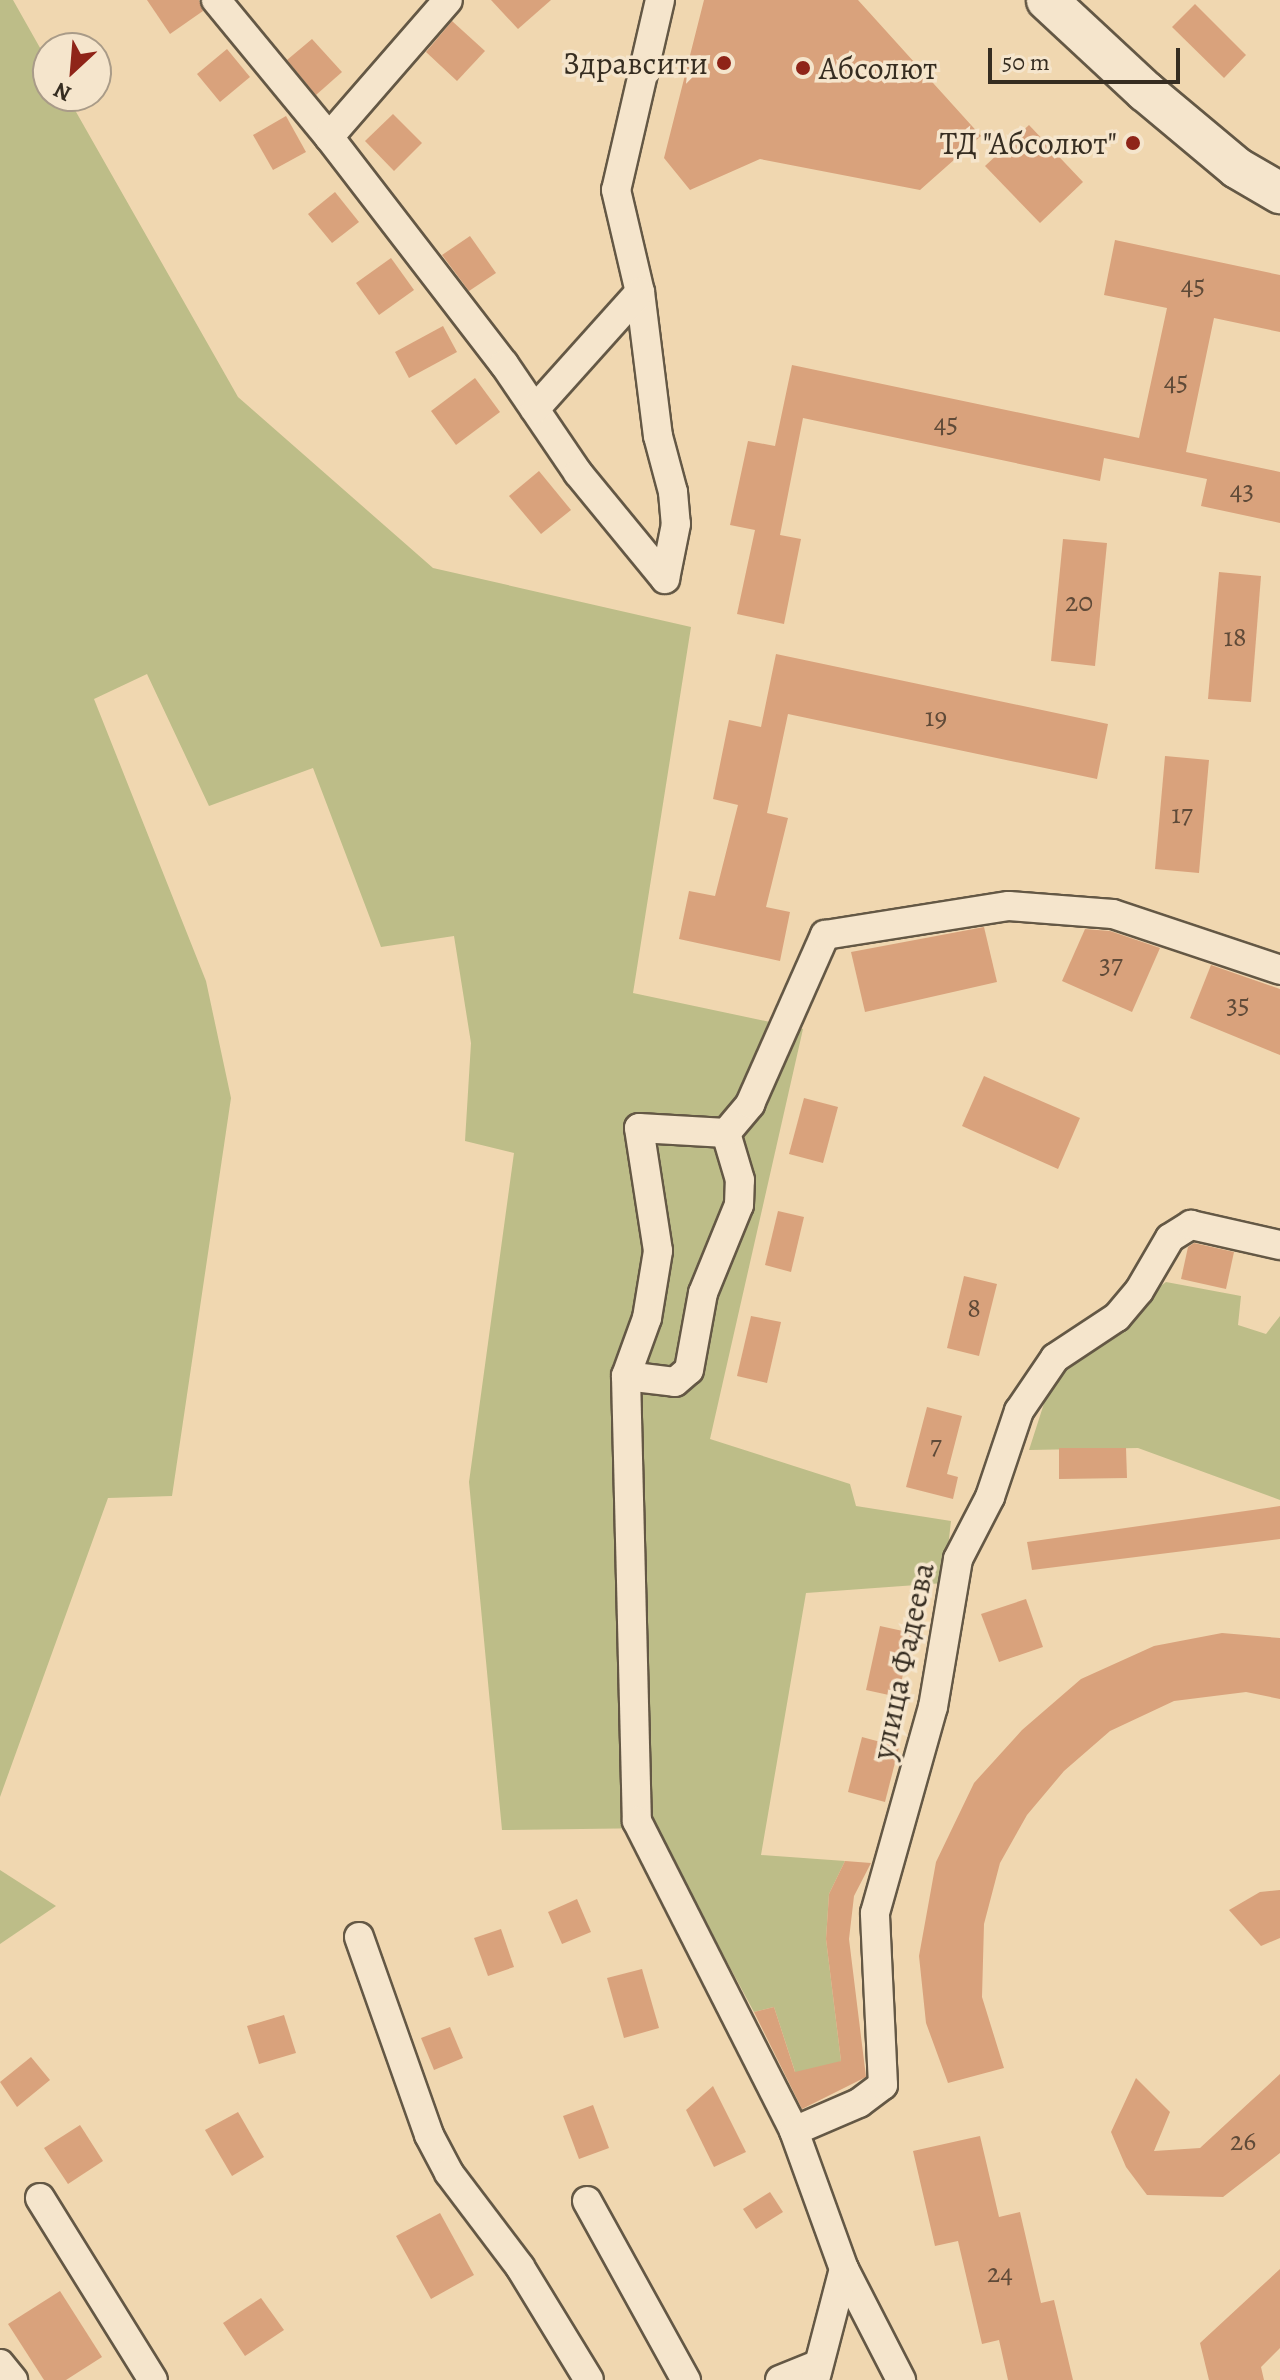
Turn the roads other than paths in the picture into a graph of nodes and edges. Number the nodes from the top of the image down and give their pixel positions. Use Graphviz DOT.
graph roads {
  1 [pos="216,0"];
  2 [pos="448,0"];
  3 [pos="660,0"];
  4 [pos="1047,0"];
  5 [pos="329,137"];
  6 [pos="1280,193"];
  7 [pos="640,292"];
  8 [pos="535,409"];
  9 [pos="1280,970"];
  10 [pos="726,1133"];
  11 [pos="1280,1245"];
  12 [pos="626,1376"];
  13 [pos="359,1937"];
  14 [pos="794,2131"];
  15 [pos="40,2198"];
  16 [pos="587,2201"];
  17 [pos="844,2269"];
  18 [pos="0,2364"];
  19 [pos="815,2373"];
  20 [pos="13,2380"];
  21 [pos="153,2380"];
  22 [pos="589,2380"];
  23 [pos="686,2380"];
  24 [pos="780,2380"];
  25 [pos="901,2380"];
  1 -- 5 [label="street"];
  2 -- 5 [label="street"];
  3 -- 7 [label="street"];
  4 -- 6 [label="main road"];
  5 -- 8 [label="street"];
  7 -- 8 [label="street"];
  7 -- 8 [label="street"];
  9 -- 10 [label="street"];
  10 -- 12 [label="street"];
  10 -- 12 [label="street"];
  11 -- 14 [label="street, улица Фадеева"];
  12 -- 14 [label="street"];
  13 -- 22 [label="street"];
  14 -- 17 [label="street"];
  15 -- 21 [label="street"];
  16 -- 23 [label="street"];
  17 -- 19 [label="street"];
  17 -- 25 [label="street"];
  18 -- 20 [label="street"];
  19 -- 24 [label="street"];
}
